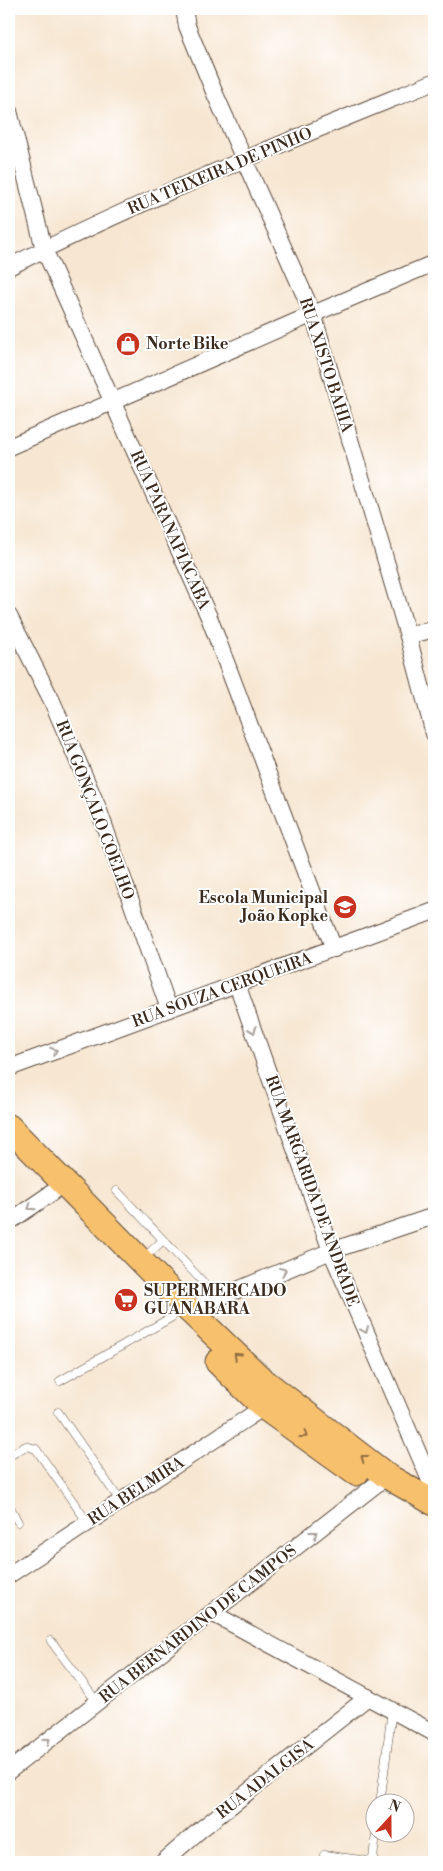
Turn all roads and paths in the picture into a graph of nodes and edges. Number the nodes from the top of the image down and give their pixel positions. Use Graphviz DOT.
graph roads {
  1 [pos="184,9"];
  2 [pos="434,82"];
  3 [pos="9,111"];
  4 [pos="244,159"];
  5 [pos="44,249"];
  6 [pos="434,263"];
  7 [pos="9,267"];
  8 [pos="313,314"];
  9 [pos="113,402"];
  10 [pos="9,447"];
  11 [pos="9,616"];
  12 [pos="434,629"];
  13 [pos="408,636"];
  14 [pos="434,734"];
  15 [pos="434,911"];
  16 [pos="334,949"];
  17 [pos="237,984"];
  18 [pos="169,1009"];
  19 [pos="9,1068"];
  20 [pos="9,1127"];
  21 [pos="9,1147"];
  22 [pos="117,1191"];
  23 [pos="53,1192"];
  24 [pos="434,1216"];
  25 [pos="9,1222"];
  26 [pos="162,1241"];
  27 [pos="331,1251"];
  28 [pos="141,1261"];
  29 [pos="203,1282"];
  30 [pos="181,1314"];
  31 [pos="60,1381"];
  32 [pos="264,1407"];
  33 [pos="58,1412"];
  34 [pos="9,1456"];
  35 [pos="381,1481"];
  36 [pos="429,1488"];
  37 [pos="121,1502"];
  38 [pos="9,1505"];
  39 [pos="18,1522"];
  40 [pos="434,1522"];
  41 [pos="88,1523"];
  42 [pos="9,1575"];
  43 [pos="212,1613"];
  44 [pos="51,1641"];
  45 [pos="368,1697"];
  46 [pos="97,1702"];
  47 [pos="392,1710"];
  48 [pos="434,1733"];
  49 [pos="9,1771"];
  50 [pos="381,1794"];
  51 [pos="375,1844"];
  52 [pos="324,1855"];
  53 [pos="163,1862"];
  1 -- 4 [label="street, RUA XISTO BAHIA"];
  2 -- 4 [label="street, RUA TEIXEIRA DE PINHO"];
  3 -- 5 [label="street, RUA PARANAPIACABA"];
  4 -- 5 [label="street, RUA TEIXEIRA DE PINHO"];
  4 -- 8 [label="street, RUA XISTO BAHIA"];
  5 -- 7 [label="street, RUA TEIXEIRA DE PINHO"];
  5 -- 9 [label="street, RUA PARANAPIACABA"];
  6 -- 8 [label="street"];
  8 -- 9 [label="street"];
  8 -- 13 [label="street, RUA XISTO BAHIA"];
  9 -- 10 [label="street"];
  9 -- 16 [label="street, RUA PARANAPIACABA"];
  11 -- 18 [label="street, RUA GONÇALO COELHO"];
  12 -- 13 [label="street"];
  13 -- 14 [label="street, RUA XISTO BAHIA"];
  15 -- 16 [label="street, RUA SOUZA CERQUEIRA"];
  16 -- 17 [label="street, RUA SOUZA CERQUEIRA"];
  17 -- 18 [label="street, RUA SOUZA CERQUEIRA"];
  17 -- 27 [label="street, RUA MARGARIDA DE ANDRADE, one-way"];
  19 -- 18 [label="street, RUA SOUZA CERQUEIRA, one-way"];
  20 -- 28 [label="main road"];
  21 -- 23 [label="main road"];
  22 -- 26 [label="lane"];
  23 -- 25 [label="street, one-way"];
  23 -- 30 [label="main road"];
  24 -- 27 [label="street"];
  26 -- 28 [label="lane"];
  26 -- 29 [label="lane"];
  30 -- 27 [label="street, one-way"];
  27 -- 36 [label="street, RUA MARGARIDA DE ANDRADE, one-way"];
  28 -- 30 [label="main road"];
  30 -- 31 [label="lane"];
  30 -- 32 [label="main road"];
  35 -- 30 [label="main road, one-way"];
  32 -- 35 [label="main road, one-way"];
  32 -- 37 [label="street, RUA BELMIRA"];
  33 -- 37 [label="lane"];
  34 -- 41 [label="lane"];
  35 -- 36 [label="main road"];
  35 -- 40 [label="main road"];
  43 -- 35 [label="street, RUA BERNARDINO DE CAMPOS, one-way"];
  37 -- 41 [label="street, RUA BELMIRA"];
  38 -- 39 [label="lane"];
  41 -- 42 [label="street, RUA BELMIRA"];
  43 -- 45 [label="street"];
  43 -- 46 [label="street, RUA BERNARDINO DE CAMPOS"];
  44 -- 46 [label="lane"];
  45 -- 47 [label="street"];
  45 -- 53 [label="street, RUA ADALGISA"];
  49 -- 46 [label="street, RUA BERNARDINO DE CAMPOS, one-way"];
  47 -- 48 [label="street"];
  47 -- 50 [label="lane"];
  51 -- 52 [label="lane"];
}
